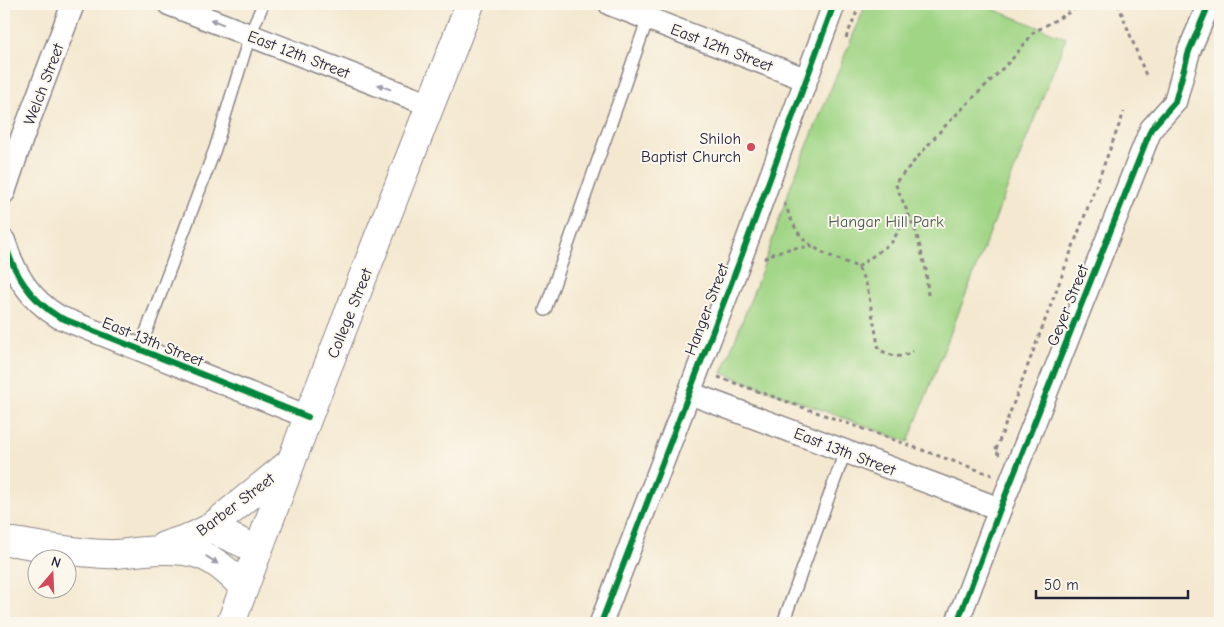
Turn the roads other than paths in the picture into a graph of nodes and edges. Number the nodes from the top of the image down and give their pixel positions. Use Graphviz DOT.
graph roads {
  1 [pos="73,4"];
  2 [pos="169,4"];
  3 [pos="263,4"];
  4 [pos="470,4"];
  5 [pos="610,4"];
  6 [pos="834,4"];
  7 [pos="1209,4"];
  8 [pos="650,11"];
  9 [pos="250,35"];
  10 [pos="805,79"];
  11 [pos="430,105"];
  12 [pos="4,192"];
  13 [pos="7,251"];
  14 [pos="545,310"];
  15 [pos="139,351"];
  16 [pos="689,393"];
  17 [pos="308,417"];
  18 [pos="846,452"];
  19 [pos="291,462"];
  20 [pos="1000,509"];
  21 [pos="210,528"];
  22 [pos="4,542"];
  23 [pos="258,550"];
  24 [pos="148,551"];
  25 [pos="244,588"];
  26 [pos="231,623"];
  27 [pos="601,623"];
  28 [pos="783,623"];
  29 [pos="957,623"];
  1 -- 12 [label="street, Welch Street"];
  9 -- 2 [label="street, East 12th Street, one-way"];
  3 -- 9 [label="lane"];
  4 -- 11 [label="main road, College Street"];
  5 -- 8 [label="street, East 12th Street"];
  6 -- 10 [label="street, Hanger Street"];
  7 -- 20 [label="street, Geyer Street"];
  8 -- 10 [label="street, East 12th Street"];
  8 -- 14 [label="lane"];
  11 -- 9 [label="street, East 12th Street, one-way"];
  9 -- 15 [label="lane"];
  10 -- 16 [label="street, Hanger Street"];
  11 -- 17 [label="main road, College Street"];
  13 -- 15 [label="street, East 13th Street"];
  15 -- 17 [label="street, East 13th Street"];
  16 -- 18 [label="street, East 13th Street"];
  16 -- 27 [label="street, Hanger Street"];
  17 -- 19 [label="main road, College Street"];
  18 -- 20 [label="street, East 13th Street"];
  18 -- 28 [label="lane"];
  19 -- 21 [label="main road, Barber Street"];
  19 -- 23 [label="main road, College Street"];
  20 -- 29 [label="street, Geyer Street"];
  21 -- 23 [label="main road"];
  21 -- 24 [label="main road, Barber Street"];
  22 -- 24 [label="main road, Barber Street"];
  23 -- 25 [label="main road, College Street"];
  24 -- 25 [label="main road, Barber Street, one-way"];
  25 -- 26 [label="main road, College Street"];
}
